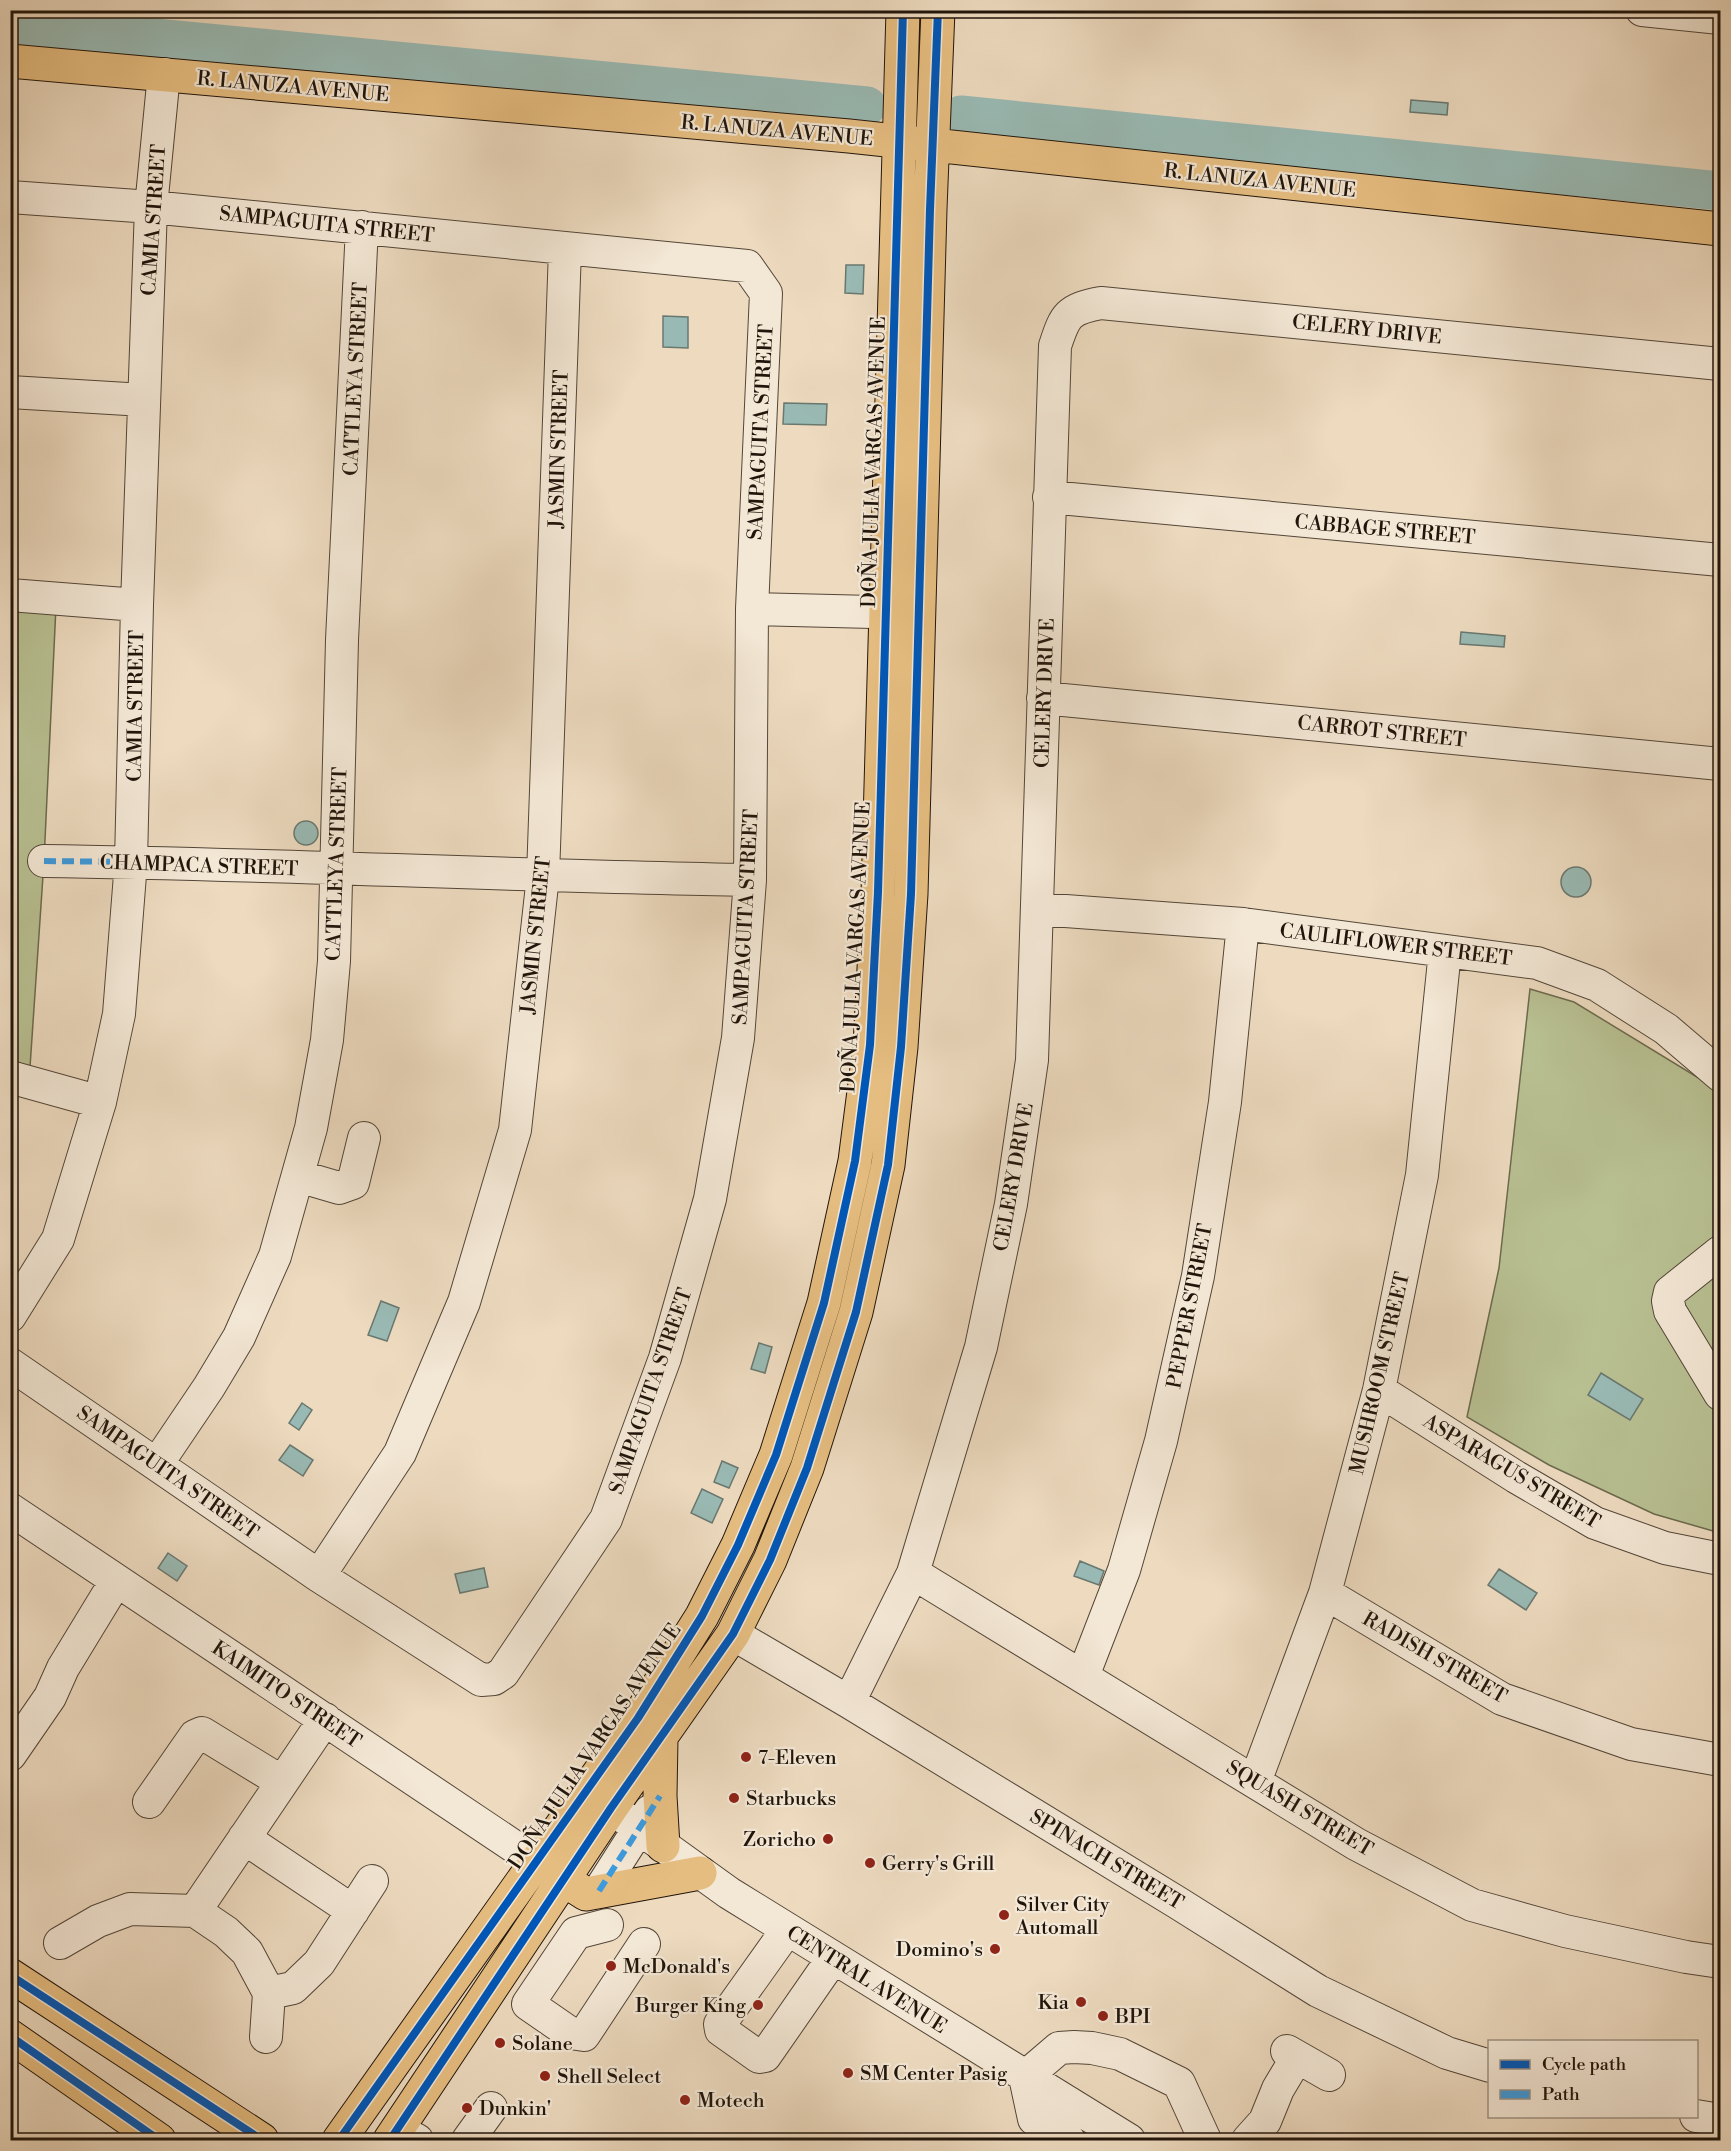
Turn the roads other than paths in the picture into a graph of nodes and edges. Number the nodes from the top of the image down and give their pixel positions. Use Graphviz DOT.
graph roads {
  1 [pos="903,10"];
  2 [pos="938,10"];
  3 [pos="1642,10"];
  4 [pos="1720,18"];
  5 [pos="10,61"];
  6 [pos="164,74"];
  7 [pos="900,141"];
  8 [pos="932,145"];
  9 [pos="10,197"];
  10 [pos="151,207"];
  11 [pos="363,227"];
  12 [pos="1720,229"];
  13 [pos="565,249"];
  14 [pos="1720,364"];
  15 [pos="10,392"];
  16 [pos="144,400"];
  17 [pos="1049,497"];
  18 [pos="1720,560"];
  19 [pos="10,595"];
  20 [pos="137,605"];
  21 [pos="752,609"];
  22 [pos="885,613"];
  23 [pos="918,613"];
  24 [pos="1043,698"];
  25 [pos="1720,764"];
  26 [pos="44,861"];
  27 [pos="131,862"];
  28 [pos="336,868"];
  29 [pos="543,876"];
  30 [pos="750,880"];
  31 [pos="1038,909"];
  32 [pos="1243,924"];
  33 [pos="1445,951"];
  34 [pos="1720,1075"];
  35 [pos="10,1077"];
  36 [pos="99,1102"];
  37 [pos="364,1138"];
  38 [pos="298,1176"];
  39 [pos="1720,1252"];
  40 [pos="10,1316"];
  41 [pos="10,1364"];
  42 [pos="1378,1390"];
  43 [pos="1720,1394"];
  44 [pos="157,1464"];
  45 [pos="10,1509"];
  46 [pos="1720,1559"];
  47 [pos="913,1574"];
  48 [pos="319,1576"];
  49 [pos="116,1581"];
  50 [pos="1326,1593"];
  51 [pos="733,1634"];
  52 [pos="1083,1676"];
  53 [pos="849,1702"];
  54 [pos="325,1719"];
  55 [pos="661,1739"];
  56 [pos="10,1755"];
  57 [pos="1720,1760"];
  58 [pos="282,1782"];
  59 [pos="1255,1782"];
  60 [pos="149,1802"];
  61 [pos="611,1808"];
  62 [pos="244,1838"];
  63 [pos="651,1838"];
  64 [pos="536,1862"];
  65 [pos="700,1873"];
  66 [pos="564,1880"];
  67 [pos="372,1881"];
  68 [pos="598,1891"];
  69 [pos="195,1911"];
  70 [pos="353,1911"];
  71 [pos="606,1925"];
  72 [pos="787,1930"];
  73 [pos="60,1942"];
  74 [pos="644,1944"];
  75 [pos="833,1958"];
  76 [pos="1720,1962"];
  77 [pos="10,1975"];
  78 [pos="269,1993"];
  79 [pos="10,2036"];
  80 [pos="267,2037"];
  81 [pos="1488,2065"];
  82 [pos="1329,2075"];
  83 [pos="1024,2077"];
  84 [pos="490,2108"];
  85 [pos="1698,2116"];
  86 [pos="1720,2120"];
  87 [pos="401,2137"];
  88 [pos="159,2140"];
  89 [pos="262,2140"];
  90 [pos="339,2140"];
  91 [pos="468,2140"];
  92 [pos="1068,2140"];
  93 [pos="1129,2140"];
  94 [pos="1205,2140"];
  95 [pos="1246,2140"];
  1 -- 7 [label="main road, DOÑA JULIA VARGAS AVENUE"];
  2 -- 8 [label="main road"];
  3 -- 4 [label="street"];
  5 -- 6 [label="main road, R. LANUZA AVENUE"];
  6 -- 7 [label="main road, R. LANUZA AVENUE"];
  6 -- 10 [label="street, CAMIA STREET"];
  7 -- 8 [label="main road, R. LANUZA AVENUE"];
  7 -- 22 [label="main road, DOÑA JULIA VARGAS AVENUE"];
  8 -- 12 [label="main road, R. LANUZA AVENUE"];
  8 -- 23 [label="main road"];
  9 -- 10 [label="street, SAMPAGUITA STREET"];
  10 -- 11 [label="street, SAMPAGUITA STREET"];
  10 -- 16 [label="street, CAMIA STREET"];
  11 -- 13 [label="street, SAMPAGUITA STREET"];
  11 -- 28 [label="street, CATTLEYA STREET"];
  13 -- 21 [label="street, SAMPAGUITA STREET"];
  13 -- 29 [label="street, JASMIN STREET"];
  14 -- 17 [label="street, CELERY DRIVE"];
  15 -- 16 [label="street"];
  16 -- 20 [label="street, CAMIA STREET"];
  17 -- 18 [label="street, CABBAGE STREET"];
  17 -- 24 [label="street, CELERY DRIVE"];
  19 -- 20 [label="street"];
  20 -- 27 [label="street, CAMIA STREET"];
  21 -- 22 [label="street"];
  21 -- 30 [label="street, SAMPAGUITA STREET"];
  22 -- 23 [label="street"];
  22 -- 64 [label="main road, DOÑA JULIA VARGAS AVENUE"];
  23 -- 51 [label="main road"];
  24 -- 25 [label="street, CARROT STREET"];
  24 -- 31 [label="street, CELERY DRIVE"];
  26 -- 27 [label="street, CHAMPACA STREET"];
  27 -- 28 [label="street, CHAMPACA STREET"];
  27 -- 36 [label="street, CAMIA STREET"];
  28 -- 29 [label="street, CHAMPACA STREET"];
  28 -- 38 [label="street, CATTLEYA STREET"];
  29 -- 30 [label="street, CHAMPACA STREET"];
  29 -- 48 [label="street, JASMIN STREET"];
  30 -- 48 [label="street, SAMPAGUITA STREET"];
  31 -- 32 [label="street, CAULIFLOWER STREET"];
  31 -- 47 [label="street, CELERY DRIVE"];
  32 -- 33 [label="street, CAULIFLOWER STREET"];
  32 -- 52 [label="street, PEPPER STREET"];
  33 -- 34 [label="street, CAULIFLOWER STREET"];
  33 -- 42 [label="street, MUSHROOM STREET"];
  35 -- 36 [label="street"];
  36 -- 40 [label="street, CAMIA STREET"];
  37 -- 38 [label="street"];
  38 -- 44 [label="street, CATTLEYA STREET"];
  39 -- 43 [label="street"];
  41 -- 44 [label="street, SAMPAGUITA STREET"];
  42 -- 46 [label="street, ASPARAGUS STREET"];
  42 -- 50 [label="street, MUSHROOM STREET"];
  44 -- 48 [label="street, SAMPAGUITA STREET"];
  45 -- 49 [label="street, KAIMITO STREET"];
  47 -- 52 [label="street, SQUASH STREET"];
  47 -- 53 [label="street, CELERY DRIVE"];
  49 -- 54 [label="street, KAIMITO STREET"];
  49 -- 56 [label="street"];
  50 -- 57 [label="street, RADISH STREET"];
  50 -- 59 [label="street, MUSHROOM STREET"];
  51 -- 53 [label="street, SPINACH STREET"];
  51 -- 55 [label="main road"];
  52 -- 59 [label="street, SQUASH STREET"];
  53 -- 81 [label="street, SPINACH STREET"];
  54 -- 58 [label="street"];
  54 -- 64 [label="street, KAIMITO STREET"];
  55 -- 61 [label="main road"];
  55 -- 63 [label="main road"];
  58 -- 60 [label="street"];
  58 -- 62 [label="street"];
  59 -- 76 [label="street, SQUASH STREET"];
  61 -- 63 [label="street, CENTRAL AVENUE"];
  61 -- 66 [label="main road"];
  62 -- 69 [label="street"];
  62 -- 70 [label="street"];
  63 -- 65 [label="street, CENTRAL AVENUE"];
  63 -- 68 [label="street"];
  64 -- 66 [label="street, KAIMITO STREET"];
  64 -- 90 [label="main road, DOÑA JULIA VARGAS AVENUE"];
  65 -- 68 [label="main road"];
  65 -- 72 [label="street, CENTRAL AVENUE"];
  66 -- 68 [label="main road"];
  66 -- 87 [label="main road"];
  67 -- 70 [label="street"];
  69 -- 73 [label="street"];
  69 -- 78 [label="street"];
  70 -- 78 [label="street"];
  71 -- 74 [label="street"];
  72 -- 75 [label="street, CENTRAL AVENUE"];
  72 -- 75 [label="street"];
  75 -- 83 [label="street, CENTRAL AVENUE"];
  77 -- 89 [label="main road"];
  78 -- 80 [label="street"];
  79 -- 88 [label="main road"];
  82 -- 95 [label="street"];
  83 -- 92 [label="street"];
  83 -- 93 [label="street, CENTRAL AVENUE"];
  83 -- 94 [label="street"];
  84 -- 91 [label="street"];
  85 -- 86 [label="street"];
}
